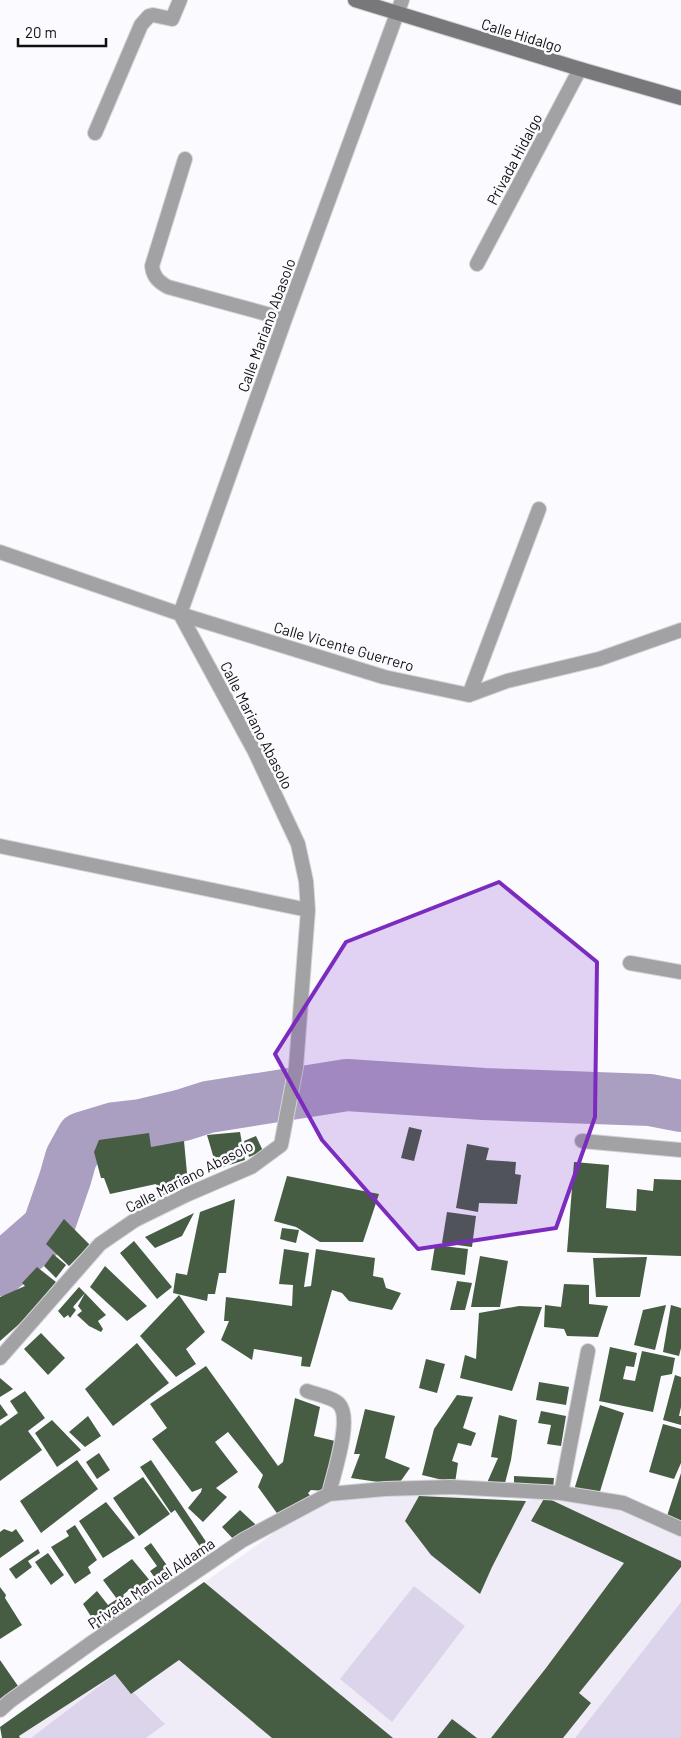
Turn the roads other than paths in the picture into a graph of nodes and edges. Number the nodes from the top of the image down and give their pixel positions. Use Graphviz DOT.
graph roads {
  1 [pos="180,0"];
  2 [pos="355,0"];
  3 [pos="399,6"];
  4 [pos="580,69"];
  5 [pos="681,98"];
  6 [pos="95,133"];
  7 [pos="185,159"];
  8 [pos="477,264"];
  9 [pos="285,319"];
  10 [pos="539,509"];
  11 [pos="0,552"];
  12 [pos="180,614"];
  13 [pos="681,630"];
  14 [pos="469,695"];
  15 [pos="0,846"];
  16 [pos="308,910"];
  17 [pos="630,963"];
  18 [pos="681,972"];
  19 [pos="582,1141"];
  20 [pos="681,1150"];
  21 [pos="588,1351"];
  22 [pos="0,1358"];
  23 [pos="307,1391"];
  24 [pos="561,1493"];
  25 [pos="329,1494"];
  26 [pos="681,1529"];
  27 [pos="0,1710"];
  1 -- 6 [label="street"];
  2 -- 3 [label="main road, Calle Hidalgo"];
  3 -- 4 [label="main road, Calle Hidalgo"];
  3 -- 9 [label="street, Calle Mariano Abasolo"];
  4 -- 5 [label="main road, Calle Hidalgo"];
  4 -- 8 [label="street, Privada Hidalgo"];
  7 -- 9 [label="street"];
  9 -- 12 [label="street, Calle Mariano Abasolo"];
  10 -- 14 [label="street"];
  11 -- 12 [label="street, Calle Vicente Guerrero"];
  12 -- 14 [label="street, Calle Vicente Guerrero"];
  12 -- 16 [label="street, Calle Mariano Abasolo"];
  13 -- 14 [label="street"];
  15 -- 16 [label="street"];
  16 -- 22 [label="street, Calle Mariano Abasolo"];
  17 -- 18 [label="street"];
  19 -- 20 [label="street"];
  21 -- 24 [label="street"];
  23 -- 25 [label="street"];
  24 -- 25 [label="street, Privada Manuel Aldama"];
  24 -- 26 [label="street, Privada Manuel Aldama"];
  25 -- 27 [label="street, Privada Manuel Aldama"];
}
